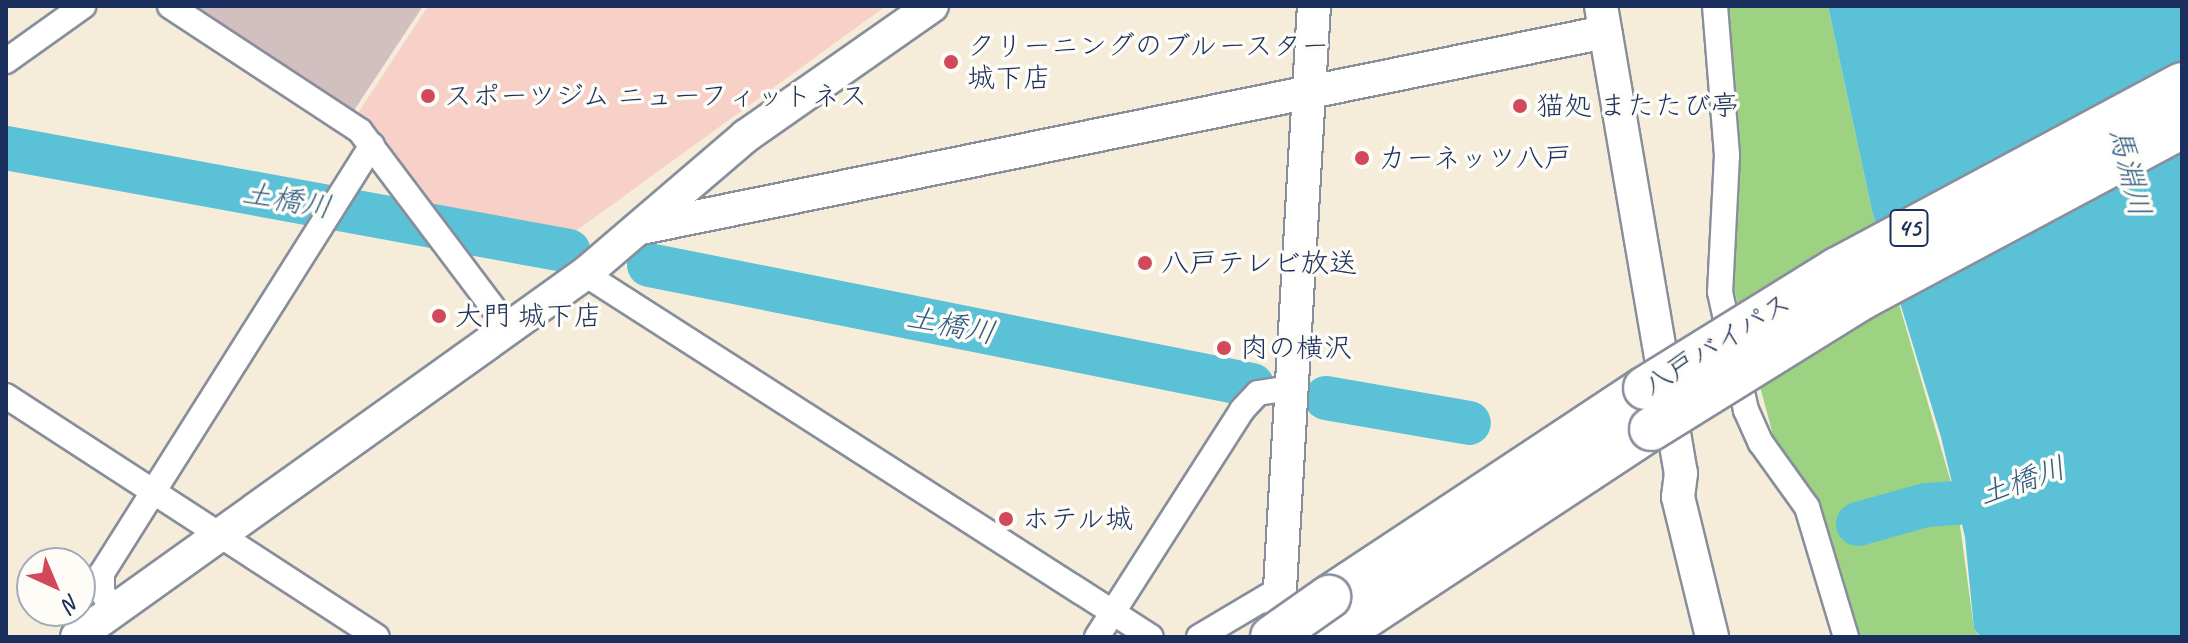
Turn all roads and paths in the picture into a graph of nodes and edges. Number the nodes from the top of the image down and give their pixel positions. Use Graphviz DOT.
graph roads {
  1 [pos="83,6"];
  2 [pos="170,6"];
  3 [pos="932,6"];
  4 [pos="1314,6"];
  5 [pos="1715,6"];
  6 [pos="1603,19"];
  7 [pos="6,61"];
  8 [pos="2182,84"];
  9 [pos="1310,90"];
  10 [pos="2182,127"];
  11 [pos="372,145"];
  12 [pos="637,230"];
  13 [pos="585,274"];
  14 [pos="509,329"];
  15 [pos="1290,388"];
  16 [pos="6,396"];
  17 [pos="151,492"];
  18 [pos="220,536"];
  19 [pos="1277,610"];
  20 [pos="114,611"];
  21 [pos="1113,612"];
  22 [pos="1332,617"];
  23 [pos="77,637"];
  24 [pos="377,637"];
  25 [pos="1097,637"];
  26 [pos="1151,637"];
  27 [pos="1199,637"];
  28 [pos="1712,637"];
  29 [pos="1846,637"];
  1 -- 7 [label="street"];
  2 -- 11 [label="street"];
  3 -- 12 [label="street"];
  4 -- 9 [label="street"];
  5 -- 29 [label="street"];
  6 -- 9 [label="street"];
  6 -- 28 [label="street"];
  8 -- 22 [label="highway, 八戸バイパス / 45, bridge"];
  9 -- 12 [label="street"];
  9 -- 15 [label="street"];
  10 -- 22 [label="highway, 八戸バイパス / 45, bridge"];
  11 -- 14 [label="street"];
  11 -- 17 [label="street"];
  12 -- 13 [label="street"];
  13 -- 14 [label="street"];
  13 -- 21 [label="street"];
  14 -- 18 [label="street"];
  15 -- 19 [label="street"];
  15 -- 21 [label="street"];
  16 -- 17 [label="street"];
  17 -- 18 [label="street"];
  17 -- 20 [label="street"];
  18 -- 20 [label="street"];
  18 -- 24 [label="street"];
  19 -- 22 [label="highway, 八戸バイパス / 45, bridge"];
  19 -- 27 [label="street"];
  20 -- 23 [label="street"];
  21 -- 25 [label="street"];
  21 -- 26 [label="street"];
}
